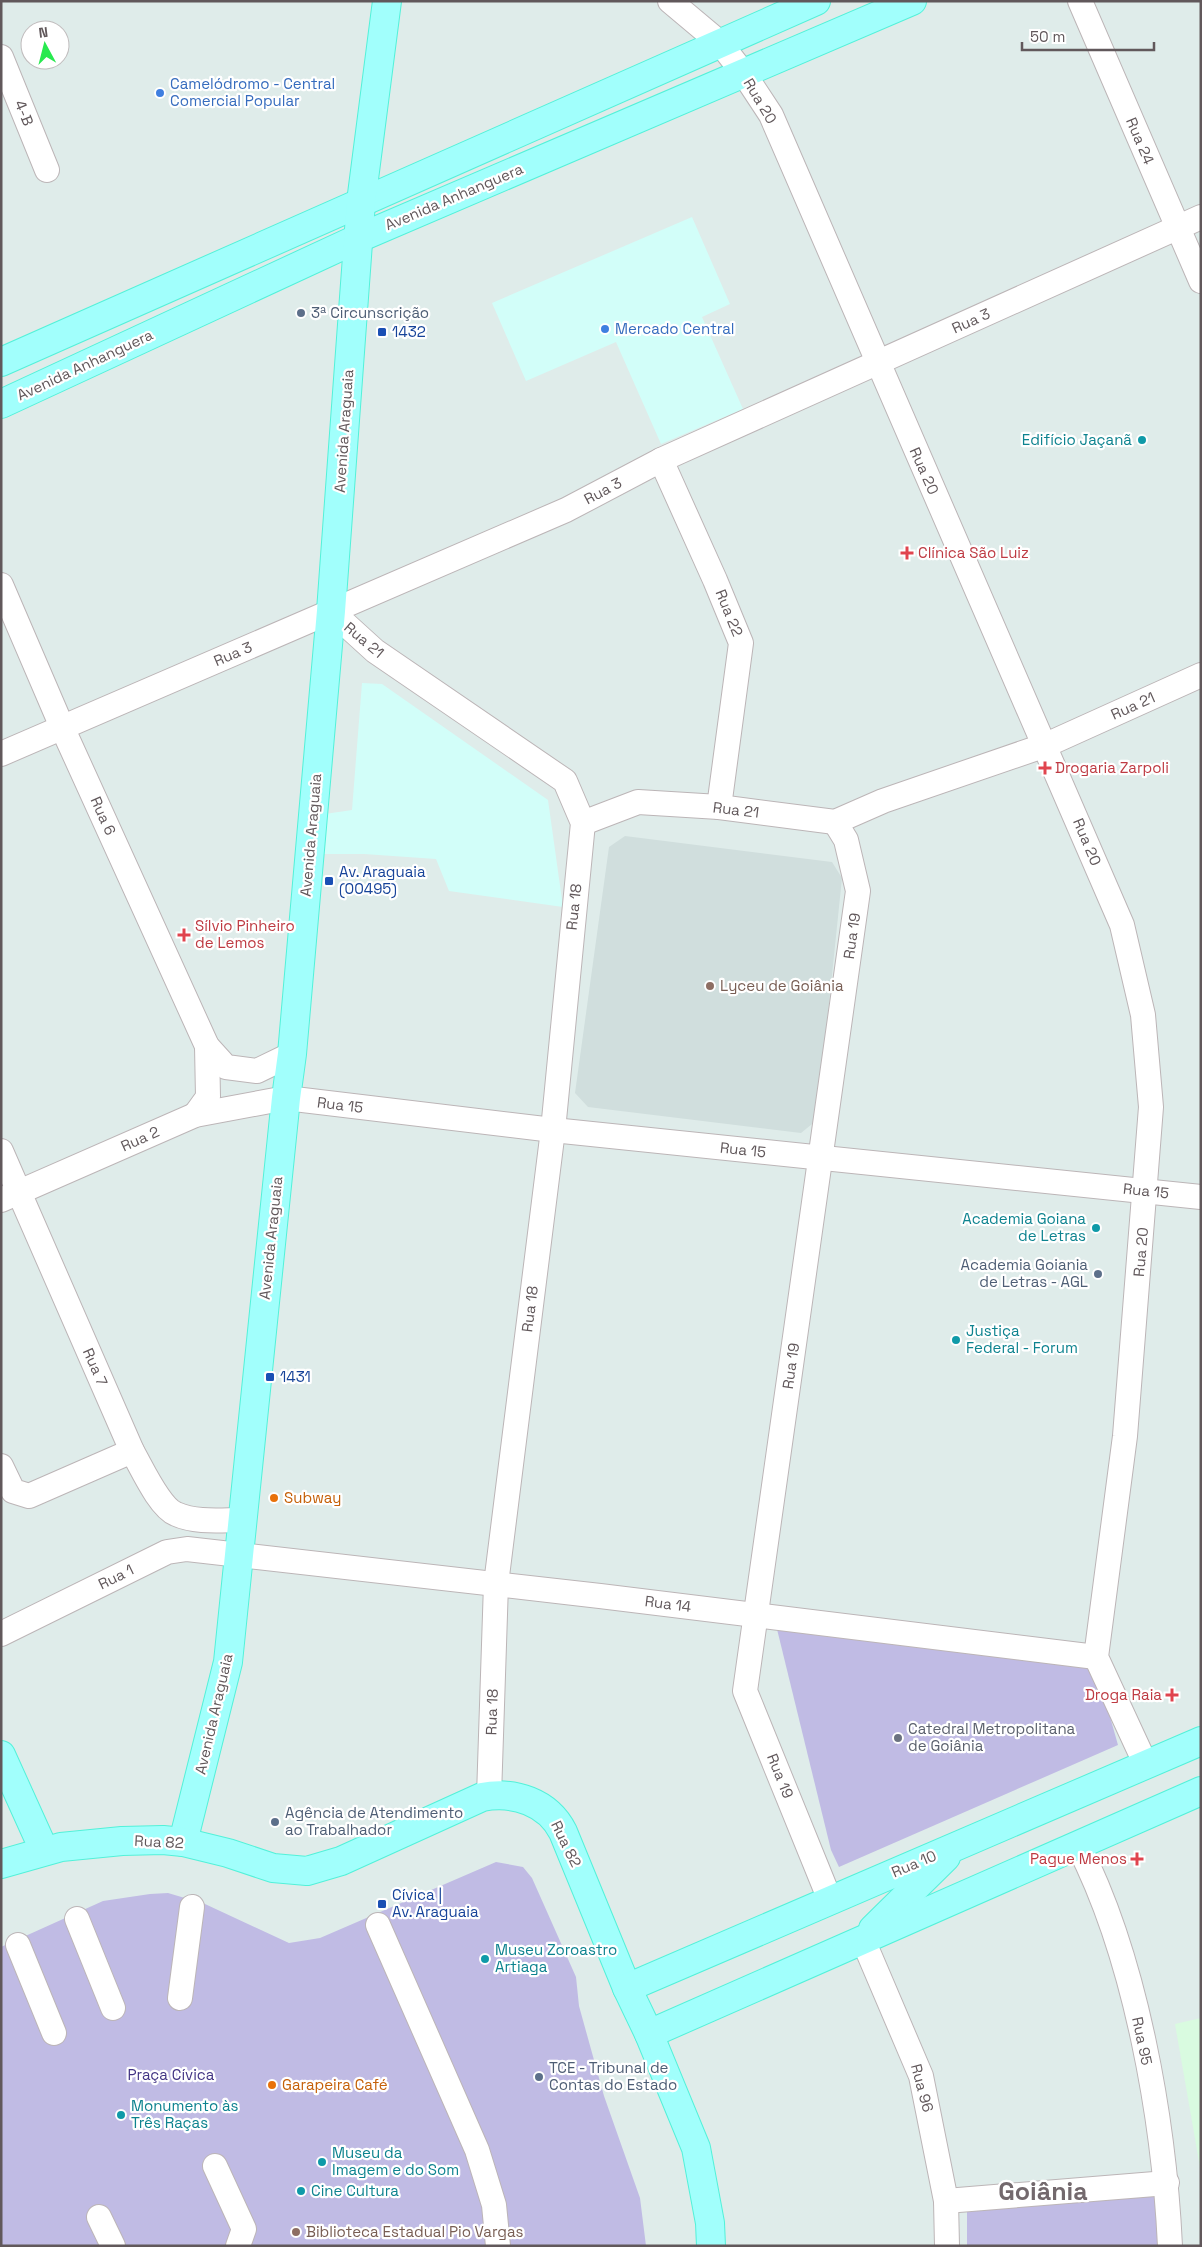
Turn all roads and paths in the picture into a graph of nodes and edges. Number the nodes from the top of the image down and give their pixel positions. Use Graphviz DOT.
graph roads {
  1 [pos="387,1"];
  2 [pos="670,1"];
  3 [pos="816,1"];
  4 [pos="912,1"];
  5 [pos="1080,1"];
  6 [pos="720,43"];
  7 [pos="1,57"];
  8 [pos="744,74"];
  9 [pos="46,170"];
  10 [pos="361,202"];
  11 [pos="1201,216"];
  12 [pos="1178,228"];
  13 [pos="359,238"];
  14 [pos="1201,281"];
  15 [pos="1,362"];
  16 [pos="877,363"];
  17 [pos="1,404"];
  18 [pos="661,460"];
  19 [pos="1,585"];
  20 [pos="331,611"];
  21 [pos="1201,675"];
  22 [pos="62,727"];
  23 [pos="1046,745"];
  24 [pos="1,754"];
  25 [pos="719,807"];
  26 [pos="835,822"];
  27 [pos="582,823"];
  28 [pos="207,1046"];
  29 [pos="292,1054"];
  30 [pos="286,1098"];
  31 [pos="195,1114"];
  32 [pos="553,1130"];
  33 [pos="1,1151"];
  34 [pos="821,1158"];
  35 [pos="1146,1191"];
  36 [pos="10,1196"];
  37 [pos="1201,1197"];
  38 [pos="132,1451"];
  39 [pos="1,1466"];
  40 [pos="175,1514"];
  41 [pos="242,1520"];
  42 [pos="167,1552"];
  43 [pos="238,1557"];
  44 [pos="496,1584"];
  45 [pos="756,1614"];
  46 [pos="1,1634"];
  47 [pos="1096,1656"];
  48 [pos="1201,1741"];
  49 [pos="1,1755"];
  50 [pos="1146,1764"];
  51 [pos="1201,1791"];
  52 [pos="489,1796"];
  53 [pos="974,1838"];
  54 [pos="183,1842"];
  55 [pos="1078,1845"];
  56 [pos="44,1850"];
  57 [pos="1,1864"];
  58 [pos="830,1900"];
  59 [pos="192,1907"];
  60 [pos="78,1919"];
  61 [pos="378,1924"];
  62 [pos="863,1940"];
  63 [pos="18,1944"];
  64 [pos="627,1988"];
  65 [pos="180,1998"];
  66 [pos="113,2008"];
  67 [pos="54,2033"];
  68 [pos="649,2034"];
  69 [pos="216,2166"];
  70 [pos="1167,2183"];
  71 [pos="946,2201"];
  72 [pos="100,2217"];
  73 [pos="113,2246"];
  74 [pos="238,2246"];
  75 [pos="498,2246"];
  76 [pos="711,2246"];
  77 [pos="947,2246"];
  78 [pos="1170,2246"];
  1 -- 10 [label="main road, Avenida Araguaia"];
  2 -- 6 [label="street, Rua 20"];
  3 -- 6 [label="main road"];
  4 -- 8 [label="main road, Avenida Anhanguera"];
  5 -- 12 [label="street, Rua 24"];
  6 -- 8 [label="street, Rua 20"];
  6 -- 10 [label="main road"];
  7 -- 9 [label="street, 4-B"];
  8 -- 13 [label="main road, Avenida Anhanguera"];
  8 -- 16 [label="street, Rua 20"];
  10 -- 13 [label="main road, Avenida Araguaia"];
  10 -- 15 [label="main road"];
  11 -- 12 [label="street, Rua 3"];
  12 -- 14 [label="street, Rua 24"];
  12 -- 16 [label="street, Rua 3"];
  13 -- 17 [label="main road, Avenida Anhanguera"];
  13 -- 20 [label="main road, Avenida Araguaia"];
  16 -- 18 [label="street, Rua 3"];
  16 -- 23 [label="street, Rua 20"];
  18 -- 20 [label="street, Rua 3"];
  18 -- 25 [label="street, Rua 22"];
  19 -- 22 [label="street, Rua 6"];
  20 -- 22 [label="street, Rua 3"];
  20 -- 27 [label="street, Rua 21"];
  20 -- 29 [label="main road, Avenida Araguaia"];
  21 -- 23 [label="street, Rua 21"];
  22 -- 24 [label="street, Rua 3"];
  22 -- 28 [label="street, Rua 6"];
  23 -- 26 [label="street, Rua 21"];
  23 -- 35 [label="street, Rua 20"];
  25 -- 26 [label="street, Rua 21"];
  25 -- 27 [label="street, Rua 21"];
  26 -- 34 [label="street, Rua 19"];
  27 -- 32 [label="street, Rua 18"];
  28 -- 29 [label="street, Rua 6"];
  28 -- 31 [label="street, Rua 6"];
  29 -- 30 [label="main road, Avenida Araguaia"];
  30 -- 31 [label="street, Rua 2"];
  30 -- 32 [label="street, Rua 15"];
  30 -- 41 [label="main road, Avenida Araguaia"];
  31 -- 36 [label="street, Rua 2"];
  32 -- 34 [label="street, Rua 15"];
  32 -- 44 [label="street, Rua 18"];
  33 -- 36 [label="street, Rua 7"];
  34 -- 35 [label="street, Rua 15"];
  34 -- 45 [label="street, Rua 19"];
  35 -- 37 [label="street, Rua 15"];
  35 -- 47 [label="street, Rua 20"];
  36 -- 38 [label="street, Rua 7"];
  38 -- 39 [label="street"];
  38 -- 40 [label="street, Rua 7"];
  40 -- 41 [label="street"];
  40 -- 42 [label="street"];
  41 -- 43 [label="main road, Avenida Araguaia"];
  42 -- 43 [label="street, Rua 1"];
  42 -- 46 [label="street, Rua 1"];
  43 -- 44 [label="street, Rua 14"];
  43 -- 54 [label="main road, Avenida Araguaia"];
  44 -- 45 [label="street, Rua 14"];
  44 -- 52 [label="street, Rua 18"];
  45 -- 47 [label="street, Rua 14"];
  45 -- 58 [label="street, Rua 19"];
  47 -- 50 [label="street"];
  48 -- 50 [label="main road, Rua 10"];
  49 -- 56 [label="main road"];
  50 -- 53 [label="main road, Rua 10"];
  51 -- 55 [label="main road"];
  52 -- 54 [label="main road, Rua 82"];
  52 -- 64 [label="main road, Rua 82"];
  53 -- 58 [label="main road, Rua 10"];
  53 -- 62 [label="main road"];
  54 -- 56 [label="main road, Rua 82"];
  55 -- 62 [label="main road"];
  55 -- 70 [label="street, Rua 95"];
  56 -- 57 [label="main road, Rua 82"];
  58 -- 64 [label="main road, Rua 10"];
  59 -- 65 [label="street"];
  60 -- 66 [label="street"];
  61 -- 75 [label="street"];
  62 -- 68 [label="main road"];
  62 -- 71 [label="street, Rua 96"];
  63 -- 67 [label="street"];
  64 -- 68 [label="main road, Rua 82"];
  68 -- 76 [label="main road, Rua 82"];
  69 -- 74 [label="street"];
  70 -- 71 [label="street"];
  70 -- 78 [label="street, Rua 95"];
  71 -- 77 [label="street, Rua 96"];
  72 -- 73 [label="street"];
}
